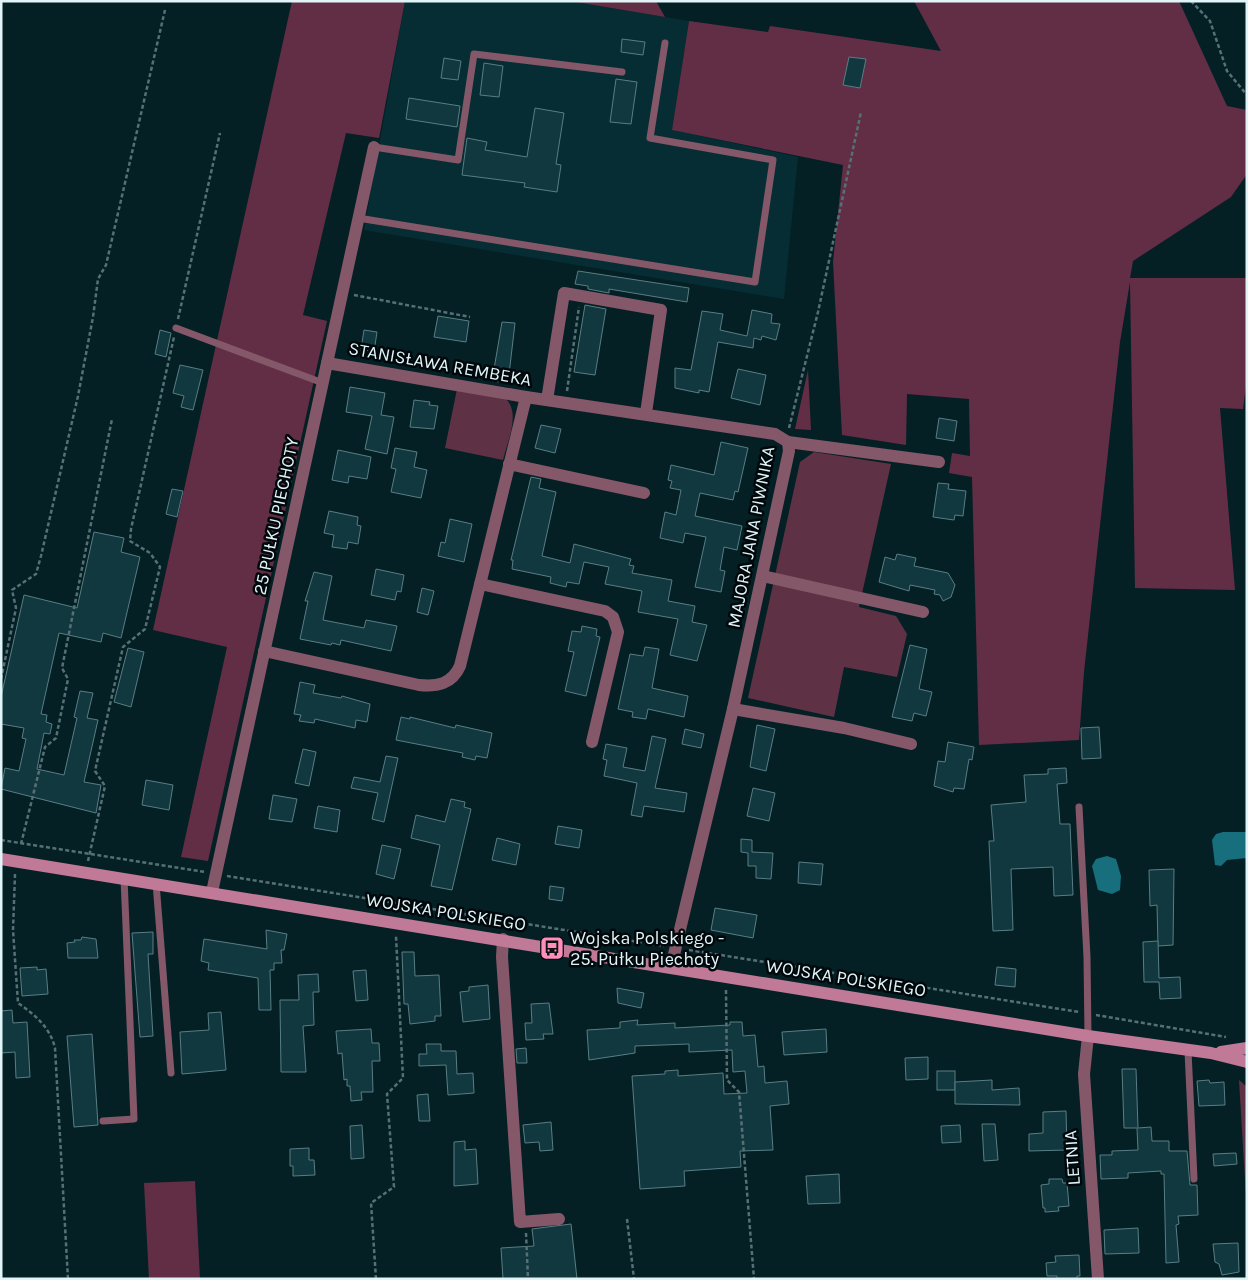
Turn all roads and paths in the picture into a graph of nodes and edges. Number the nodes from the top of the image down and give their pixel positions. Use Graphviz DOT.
graph roads {
  1 [pos="1192,1"];
  2 [pos="165,10"];
  3 [pos="665,43"];
  4 [pos="622,72"];
  5 [pos="1247,95"];
  6 [pos="861,112"];
  7 [pos="220,133"];
  8 [pos="374,147"];
  9 [pos="358,218"];
  10 [pos="342,292"];
  11 [pos="581,296"];
  12 [pos="470,317"];
  13 [pos="176,328"];
  14 [pos="328,363"];
  15 [pos="323,383"];
  16 [pos="526,397"];
  17 [pos="547,400"];
  18 [pos="565,402"];
  19 [pos="646,414"];
  20 [pos="112,419"];
  21 [pos="788,442"];
  22 [pos="939,462"];
  23 [pos="509,464"];
  24 [pos="644,493"];
  25 [pos="763,576"];
  26 [pos="480,584"];
  27 [pos="923,612"];
  28 [pos="264,651"];
  29 [pos="1,679"];
  30 [pos="733,709"];
  31 [pos="592,742"];
  32 [pos="911,744"];
  33 [pos="1079,807"];
  34 [pos="1,840"];
  35 [pos="21,844"];
  36 [pos="90,854"];
  37 [pos="1,859"];
  38 [pos="17,862"];
  39 [pos="86,872"];
  40 [pos="216,873"];
  41 [pos="124,878"];
  42 [pos="156,883"];
  43 [pos="212,892"];
  44 [pos="398,922"];
  45 [pos="503,939"];
  46 [pos="676,948"];
  47 [pos="671,967"];
  48 [pos="731,976"];
  49 [pos="1088,1013"];
  50 [pos="1088,1036"];
  51 [pos="1233,1038"];
  52 [pos="1247,1048"];
  53 [pos="1188,1051"];
  54 [pos="1211,1053"];
  55 [pos="1247,1062"];
  56 [pos="171,1072"];
  57 [pos="102,1121"];
  58 [pos="1194,1179"];
  59 [pos="559,1219"];
  60 [pos="627,1219"];
  61 [pos="525,1222"];
  62 [pos="68,1279"];
  63 [pos="376,1279"];
  64 [pos="528,1279"];
  65 [pos="634,1279"];
  66 [pos="754,1279"];
  67 [pos="1098,1279"];
  1 -- 5 [label="path"];
  2 -- 29 [label="path"];
  3 -- 9 [label="lane"];
  4 -- 8 [label="lane"];
  6 -- 21 [label="path, MAJORA JANA PIWNIKA"];
  7 -- 13 [label="path"];
  8 -- 9 [label="street, 25 PUŁKU PIECHOTY"];
  9 -- 10 [label="street, 25 PUŁKU PIECHOTY"];
  10 -- 12 [label="path"];
  10 -- 14 [label="street, 25 PUŁKU PIECHOTY"];
  11 -- 17 [label="street, STANISŁAWA REMBEKA"];
  11 -- 18 [label="path"];
  11 -- 19 [label="street, STANISŁAWA REMBEKA"];
  13 -- 15 [label="lane"];
  13 -- 36 [label="path"];
  14 -- 15 [label="street, 25 PUŁKU PIECHOTY"];
  14 -- 16 [label="street, STANISŁAWA REMBEKA"];
  15 -- 28 [label="street, 25 PUŁKU PIECHOTY"];
  16 -- 17 [label="street, STANISŁAWA REMBEKA"];
  16 -- 23 [label="street"];
  17 -- 18 [label="street, STANISŁAWA REMBEKA"];
  18 -- 19 [label="street, STANISŁAWA REMBEKA"];
  19 -- 21 [label="street, STANISŁAWA REMBEKA"];
  20 -- 35 [label="path"];
  21 -- 22 [label="street, STANISŁAWA REMBEKA"];
  21 -- 25 [label="street, MAJORA JANA PIWNIKA"];
  23 -- 24 [label="street"];
  23 -- 26 [label="street"];
  25 -- 27 [label="street"];
  25 -- 30 [label="street, MAJORA JANA PIWNIKA"];
  26 -- 28 [label="street"];
  26 -- 31 [label="street"];
  28 -- 40 [label="street, 25 PUŁKU PIECHOTY"];
  30 -- 32 [label="street"];
  30 -- 46 [label="street, MAJORA JANA PIWNIKA"];
  33 -- 49 [label="lane"];
  34 -- 35 [label="path"];
  35 -- 36 [label="path"];
  35 -- 38 [label="path"];
  36 -- 39 [label="path"];
  36 -- 40 [label="path"];
  37 -- 38 [label="main road, WOJSKA POLSKIEGO"];
  38 -- 39 [label="main road, WOJSKA POLSKIEGO"];
  38 -- 62 [label="path"];
  39 -- 41 [label="main road, WOJSKA POLSKIEGO"];
  40 -- 43 [label="street, 25 PUŁKU PIECHOTY"];
  40 -- 46 [label="path"];
  41 -- 42 [label="main road, WOJSKA POLSKIEGO"];
  41 -- 57 [label="lane"];
  42 -- 43 [label="main road, WOJSKA POLSKIEGO"];
  42 -- 56 [label="lane"];
  43 -- 44 [label="main road, WOJSKA POLSKIEGO"];
  44 -- 45 [label="main road, WOJSKA POLSKIEGO"];
  44 -- 63 [label="path"];
  45 -- 47 [label="main road, WOJSKA POLSKIEGO"];
  45 -- 61 [label="street"];
  46 -- 47 [label="street, MAJORA JANA PIWNIKA"];
  46 -- 49 [label="path"];
  47 -- 48 [label="main road, WOJSKA POLSKIEGO"];
  48 -- 50 [label="main road, WOJSKA POLSKIEGO"];
  48 -- 66 [label="path"];
  49 -- 50 [label="lane"];
  49 -- 51 [label="path"];
  50 -- 53 [label="main road, WOJSKA POLSKIEGO"];
  50 -- 67 [label="street, LETNIA"];
  52 -- 54 [label="main road, WOJSKA POLSKIEGO"];
  53 -- 54 [label="main road, WOJSKA POLSKIEGO"];
  53 -- 58 [label="lane"];
  54 -- 55 [label="main road, WOJSKA POLSKIEGO"];
  59 -- 61 [label="street"];
  60 -- 65 [label="path"];
  61 -- 64 [label="path"];
}
